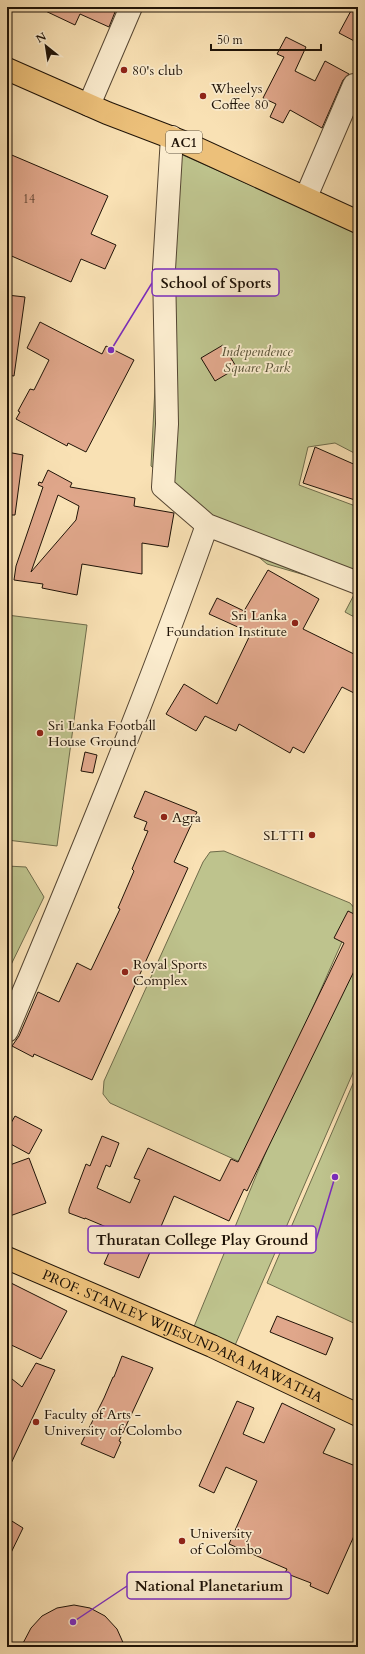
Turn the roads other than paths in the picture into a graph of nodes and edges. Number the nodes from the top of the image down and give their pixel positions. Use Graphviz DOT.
graph roads {
  1 [pos="131,7"];
  2 [pos="7,69"];
  3 [pos="354,86"];
  4 [pos="89,105"];
  5 [pos="172,137"];
  6 [pos="306,197"];
  7 [pos="358,222"];
  8 [pos="207,525"];
  9 [pos="358,583"];
  10 [pos="7,1031"];
  11 [pos="7,1258"];
  12 [pos="358,1415"];
  1 -- 4 [label="street"];
  2 -- 4 [label="main road, AC1"];
  3 -- 6 [label="street"];
  4 -- 5 [label="main road, AC1"];
  5 -- 6 [label="main road, AC1"];
  5 -- 8 [label="street"];
  6 -- 7 [label="main road, AC1"];
  8 -- 9 [label="street"];
  8 -- 10 [label="street"];
  11 -- 12 [label="main road, PROF. STANLEY WIJESUNDARA MAWATHA"];
}
